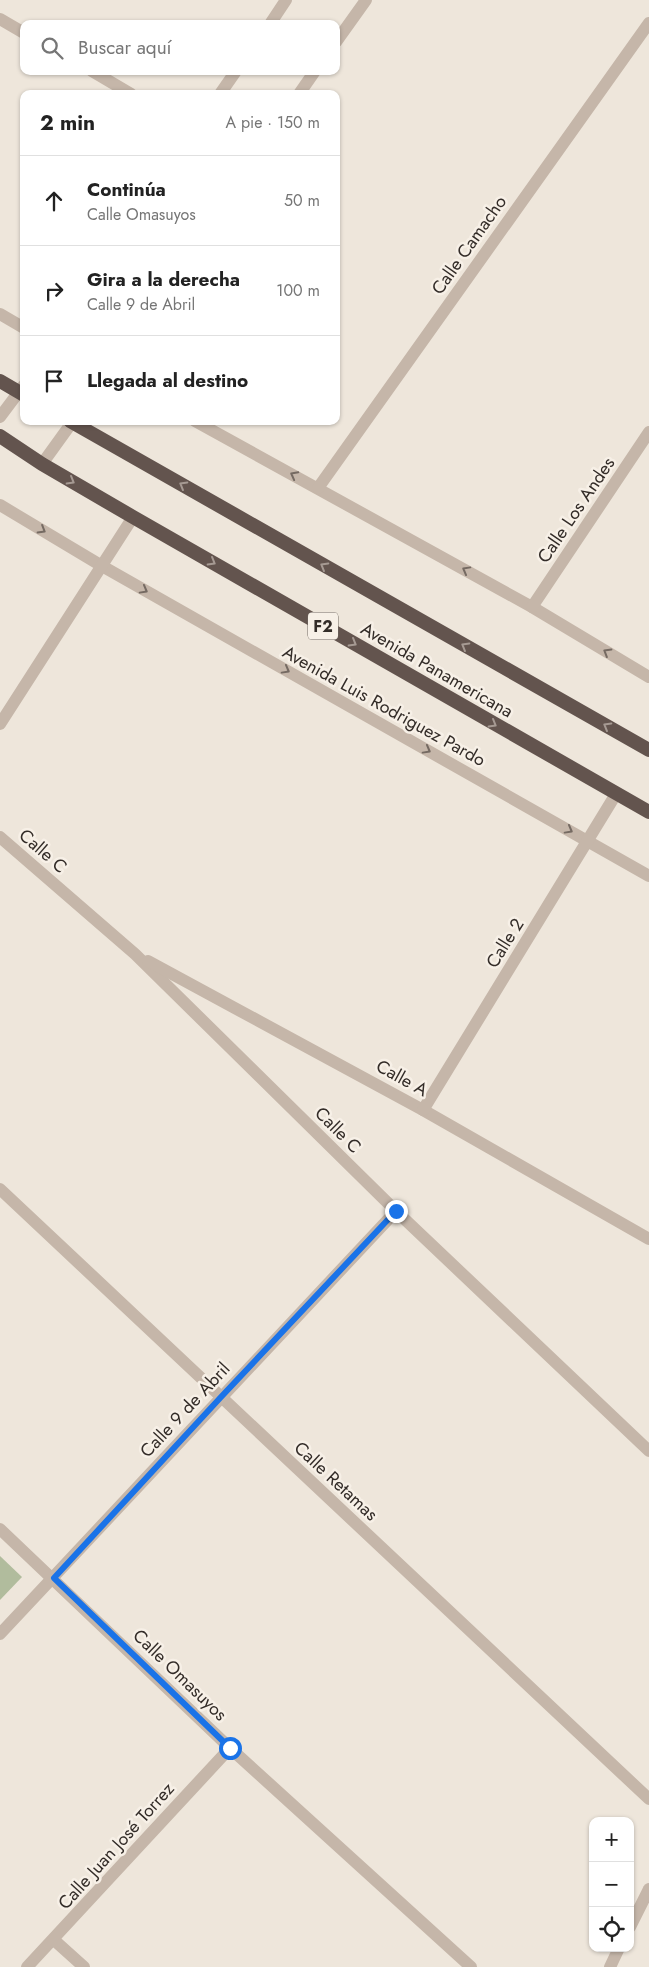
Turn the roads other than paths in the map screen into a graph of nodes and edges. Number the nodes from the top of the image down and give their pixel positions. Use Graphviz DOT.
graph roads {
  1 [pos="286,0"];
  2 [pos="366,0"];
  3 [pos="0,19"];
  4 [pos="273,20"];
  5 [pos="649,23"];
  6 [pos="20,31"];
  7 [pos="340,36"];
  8 [pos="99,75"];
  9 [pos="233,75"];
  10 [pos="312,75"];
  11 [pos="124,90"];
  12 [pos="223,90"];
  13 [pos="302,90"];
  14 [pos="0,314"];
  15 [pos="20,326"];
  16 [pos="0,382"];
  17 [pos="20,390"];
  18 [pos="20,393"];
  19 [pos="0,417"];
  20 [pos="70,425"];
  21 [pos="77,425"];
  22 [pos="202,425"];
  23 [pos="649,432"];
  24 [pos="0,436"];
  25 [pos="42,464"];
  26 [pos="318,488"];
  27 [pos="0,504"];
  28 [pos="134,517"];
  29 [pos="102,566"];
  30 [pos="532,607"];
  31 [pos="649,677"];
  32 [pos="0,724"];
  33 [pos="649,750"];
  34 [pos="616,794"];
  35 [pos="649,812"];
  36 [pos="0,838"];
  37 [pos="588,841"];
  38 [pos="649,876"];
  39 [pos="135,954"];
  40 [pos="423,1110"];
  41 [pos="0,1189"];
  42 [pos="396,1211"];
  43 [pos="649,1239"];
  44 [pos="221,1397"];
  45 [pos="649,1451"];
  46 [pos="0,1528"];
  47 [pos="54,1578"];
  48 [pos="0,1634"];
  49 [pos="230,1748"];
  50 [pos="649,1799"];
  51 [pos="649,1889"];
  52 [pos="634,1919"];
  53 [pos="54,1940"];
  54 [pos="618,1952"];
  55 [pos="27,1967"];
  56 [pos="84,1967"];
  57 [pos="471,1967"];
  58 [pos="610,1967"];
  1 -- 4 [label="street"];
  2 -- 7 [label="street"];
  3 -- 6 [label="street"];
  5 -- 26 [label="street, Calle Camacho"];
  8 -- 11 [label="street"];
  9 -- 12 [label="street"];
  10 -- 13 [label="street"];
  14 -- 15 [label="street"];
  16 -- 17 [label="highway"];
  18 -- 19 [label="street"];
  20 -- 25 [label="street"];
  33 -- 21 [label="highway, Avenida Panamericana, one-way"];
  26 -- 22 [label="street, one-way"];
  23 -- 30 [label="street, Calle Los Andes"];
  24 -- 25 [label="highway, Avenida Panamericana / F2"];
  25 -- 28 [label="highway, Avenida Panamericana / F2, one-way"];
  30 -- 26 [label="street, one-way"];
  27 -- 29 [label="street, one-way"];
  28 -- 29 [label="street"];
  28 -- 34 [label="highway, Avenida Panamericana / F2, one-way"];
  29 -- 32 [label="street"];
  29 -- 37 [label="street, Avenida Luis Rodriguez Pardo, one-way"];
  31 -- 30 [label="street, one-way"];
  34 -- 35 [label="highway, Avenida Panamericana / F2"];
  34 -- 37 [label="street, Calle 2"];
  36 -- 39 [label="street, Calle C"];
  37 -- 38 [label="street, Avenida Luis Rodriguez Pardo"];
  37 -- 40 [label="street, Calle 2"];
  39 -- 40 [label="street, Calle A"];
  39 -- 42 [label="street, Calle C"];
  40 -- 43 [label="street, Calle A"];
  41 -- 44 [label="street, Calle Retamas"];
  42 -- 44 [label="street, Calle 9 de Abril"];
  42 -- 45 [label="street, Calle C"];
  44 -- 47 [label="street, Calle 9 de Abril"];
  44 -- 50 [label="street, Calle Retamas"];
  46 -- 47 [label="street, Calle Omasuyos"];
  47 -- 48 [label="street, Calle 9 de Abril"];
  47 -- 49 [label="street, Calle Omasuyos"];
  49 -- 53 [label="street, Calle Juan José Torrez"];
  49 -- 57 [label="street, Calle Omasuyos"];
  51 -- 52 [label="street"];
  53 -- 55 [label="street, Calle Juan José Torrez"];
  53 -- 56 [label="street"];
  54 -- 58 [label="street"];
}
